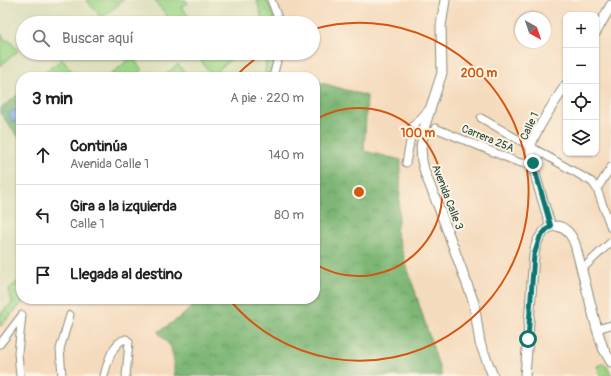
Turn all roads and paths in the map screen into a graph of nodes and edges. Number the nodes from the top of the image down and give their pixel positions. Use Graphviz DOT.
graph roads {
  1 [pos="271,0"];
  2 [pos="445,0"];
  3 [pos="610,8"];
  4 [pos="277,16"];
  5 [pos="599,27"];
  6 [pos="277,60"];
  7 [pos="274,72"];
  8 [pos="563,90"];
  9 [pos="430,107"];
  10 [pos="481,118"];
  11 [pos="435,128"];
  12 [pos="531,146"];
  13 [pos="406,163"];
  14 [pos="533,163"];
  15 [pos="611,167"];
  16 [pos="597,189"];
  17 [pos="551,227"];
  18 [pos="611,228"];
  19 [pos="611,242"];
  20 [pos="581,270"];
  21 [pos="70,315"];
  22 [pos="611,324"];
  23 [pos="597,329"];
  24 [pos="0,344"];
  25 [pos="611,361"];
  26 [pos="20,376"];
  27 [pos="62,376"];
  28 [pos="104,376"];
  29 [pos="126,376"];
  30 [pos="493,376"];
  31 [pos="526,376"];
  1 -- 4 [label="street"];
  2 -- 9 [label="street, Avenida Calle 3"];
  3 -- 5 [label="street"];
  6 -- 7 [label="street"];
  8 -- 12 [label="street, Calle 1"];
  9 -- 13 [label="street"];
  9 -- 30 [label="street, Avenida Calle 3"];
  10 -- 12 [label="street"];
  11 -- 14 [label="street, Carrera 25A"];
  12 -- 14 [label="street, Calle 1"];
  12 -- 16 [label="street"];
  14 -- 17 [label="street, Calle 1"];
  15 -- 16 [label="street"];
  16 -- 18 [label="street"];
  17 -- 20 [label="street"];
  17 -- 31 [label="street"];
  19 -- 20 [label="street"];
  20 -- 23 [label="street"];
  21 -- 27 [label="street"];
  22 -- 23 [label="street"];
  23 -- 25 [label="street"];
  24 -- 26 [label="street"];
  28 -- 29 [label="street"];
}
